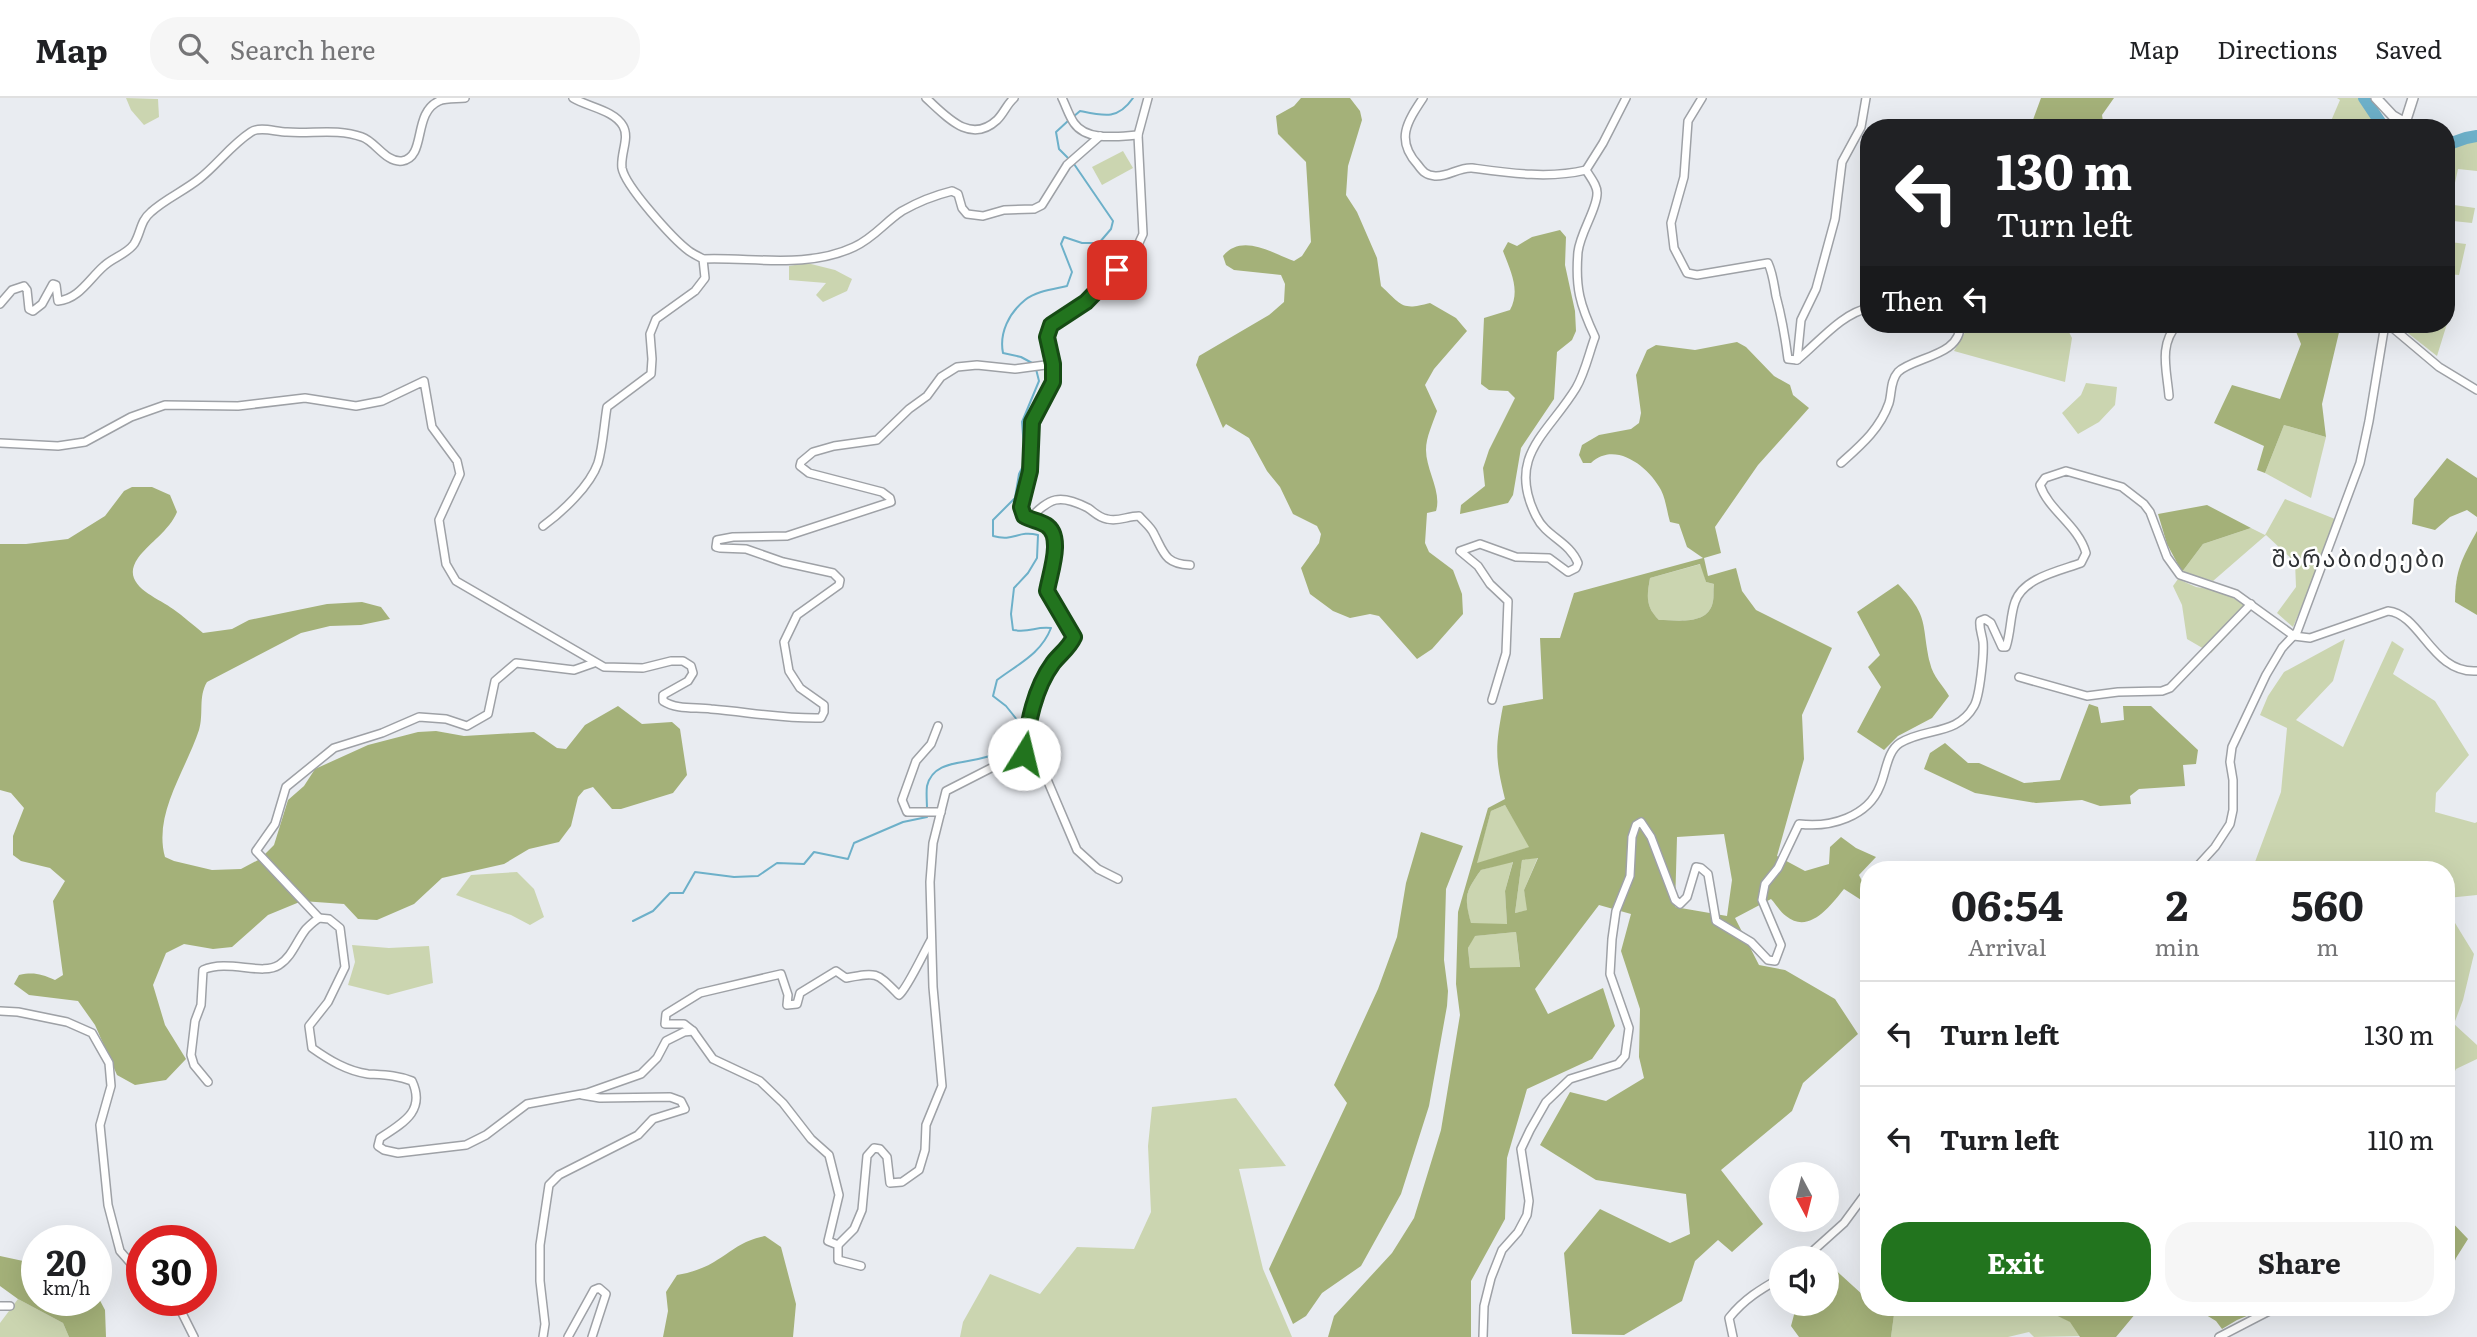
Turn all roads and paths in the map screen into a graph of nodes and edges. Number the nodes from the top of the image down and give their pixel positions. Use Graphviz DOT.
graph roads {
  1 [pos="465,98"];
  2 [pos="573,98"];
  3 [pos="926,98"];
  4 [pos="1014,98"];
  5 [pos="1062,98"];
  6 [pos="1148,98"];
  7 [pos="1423,98"];
  8 [pos="1626,98"];
  9 [pos="1702,98"];
  10 [pos="1866,98"];
  11 [pos="2376,98"];
  12 [pos="2415,99"];
  13 [pos="1862,119"];
  14 [pos="2397,119"];
  15 [pos="2407,119"];
  16 [pos="1860,129"];
  17 [pos="1138,135"];
  18 [pos="1100,136"];
  19 [pos="1586,170"];
  20 [pos="703,259"];
  21 [pos="0,304"];
  22 [pos="1860,309"];
  23 [pos="1958,333"];
  24 [pos="2171,333"];
  25 [pos="2385,333"];
  26 [pos="2398,333"];
  27 [pos="1797,360"];
  28 [pos="1053,364"];
  29 [pos="2477,390"];
  30 [pos="2169,396"];
  31 [pos="0,443"];
  32 [pos="1841,463"];
  33 [pos="1029,519"];
  34 [pos="543,526"];
  35 [pos="1190,565"];
  36 [pos="2251,604"];
  37 [pos="2294,636"];
  38 [pos="594,663"];
  39 [pos="2477,671"];
  40 [pos="2019,677"];
  41 [pos="1492,700"];
  42 [pos="937,726"];
  43 [pos="1024,754"];
  44 [pos="941,812"];
  45 [pos="2202,861"];
  46 [pos="1118,879"];
  47 [pos="319,918"];
  48 [pos="932,940"];
  49 [pos="0,1011"];
  50 [pos="693,1031"];
  51 [pos="208,1082"];
  52 [pos="577,1094"];
  53 [pos="1860,1201"];
  54 [pos="838,1245"];
  55 [pos="1818,1246"];
  56 [pos="126,1258"];
  57 [pos="861,1266"];
  58 [pos="1769,1285"];
  59 [pos="0,1306"];
  60 [pos="10,1306"];
  61 [pos="184,1316"];
  62 [pos="2260,1316"];
  63 [pos="194,1337"];
  64 [pos="543,1337"];
  65 [pos="568,1337"];
  66 [pos="592,1337"];
  67 [pos="1483,1337"];
  68 [pos="1732,1337"];
  69 [pos="2219,1337"];
  1 -- 21 [label="street"];
  2 -- 20 [label="street"];
  3 -- 4 [label="street"];
  5 -- 18 [label="street"];
  6 -- 17 [label="street"];
  7 -- 19 [label="street"];
  8 -- 19 [label="street"];
  9 -- 27 [label="street"];
  10 -- 13 [label="street"];
  11 -- 14 [label="street"];
  12 -- 15 [label="street"];
  16 -- 27 [label="street"];
  17 -- 18 [label="street"];
  17 -- 28 [label="street"];
  18 -- 20 [label="street"];
  19 -- 41 [label="street"];
  20 -- 34 [label="street"];
  22 -- 27 [label="street"];
  23 -- 32 [label="street"];
  24 -- 30 [label="street"];
  25 -- 37 [label="street"];
  26 -- 29 [label="street"];
  28 -- 33 [label="street"];
  28 -- 38 [label="street"];
  31 -- 38 [label="street"];
  33 -- 35 [label="street"];
  33 -- 43 [label="street"];
  36 -- 37 [label="street"];
  36 -- 40 [label="street"];
  36 -- 67 [label="street"];
  37 -- 39 [label="street"];
  37 -- 45 [label="street"];
  38 -- 47 [label="street"];
  42 -- 44 [label="street"];
  43 -- 44 [label="street"];
  43 -- 46 [label="street"];
  44 -- 48 [label="street"];
  47 -- 51 [label="street"];
  47 -- 52 [label="street"];
  48 -- 50 [label="street"];
  48 -- 54 [label="street"];
  49 -- 56 [label="street"];
  50 -- 52 [label="street"];
  50 -- 54 [label="street"];
  52 -- 64 [label="street"];
  53 -- 55 [label="street"];
  54 -- 57 [label="street"];
  58 -- 68 [label="street"];
  59 -- 60 [label="street"];
  61 -- 63 [label="street"];
  62 -- 69 [label="street"];
  65 -- 66 [label="street"];
}
